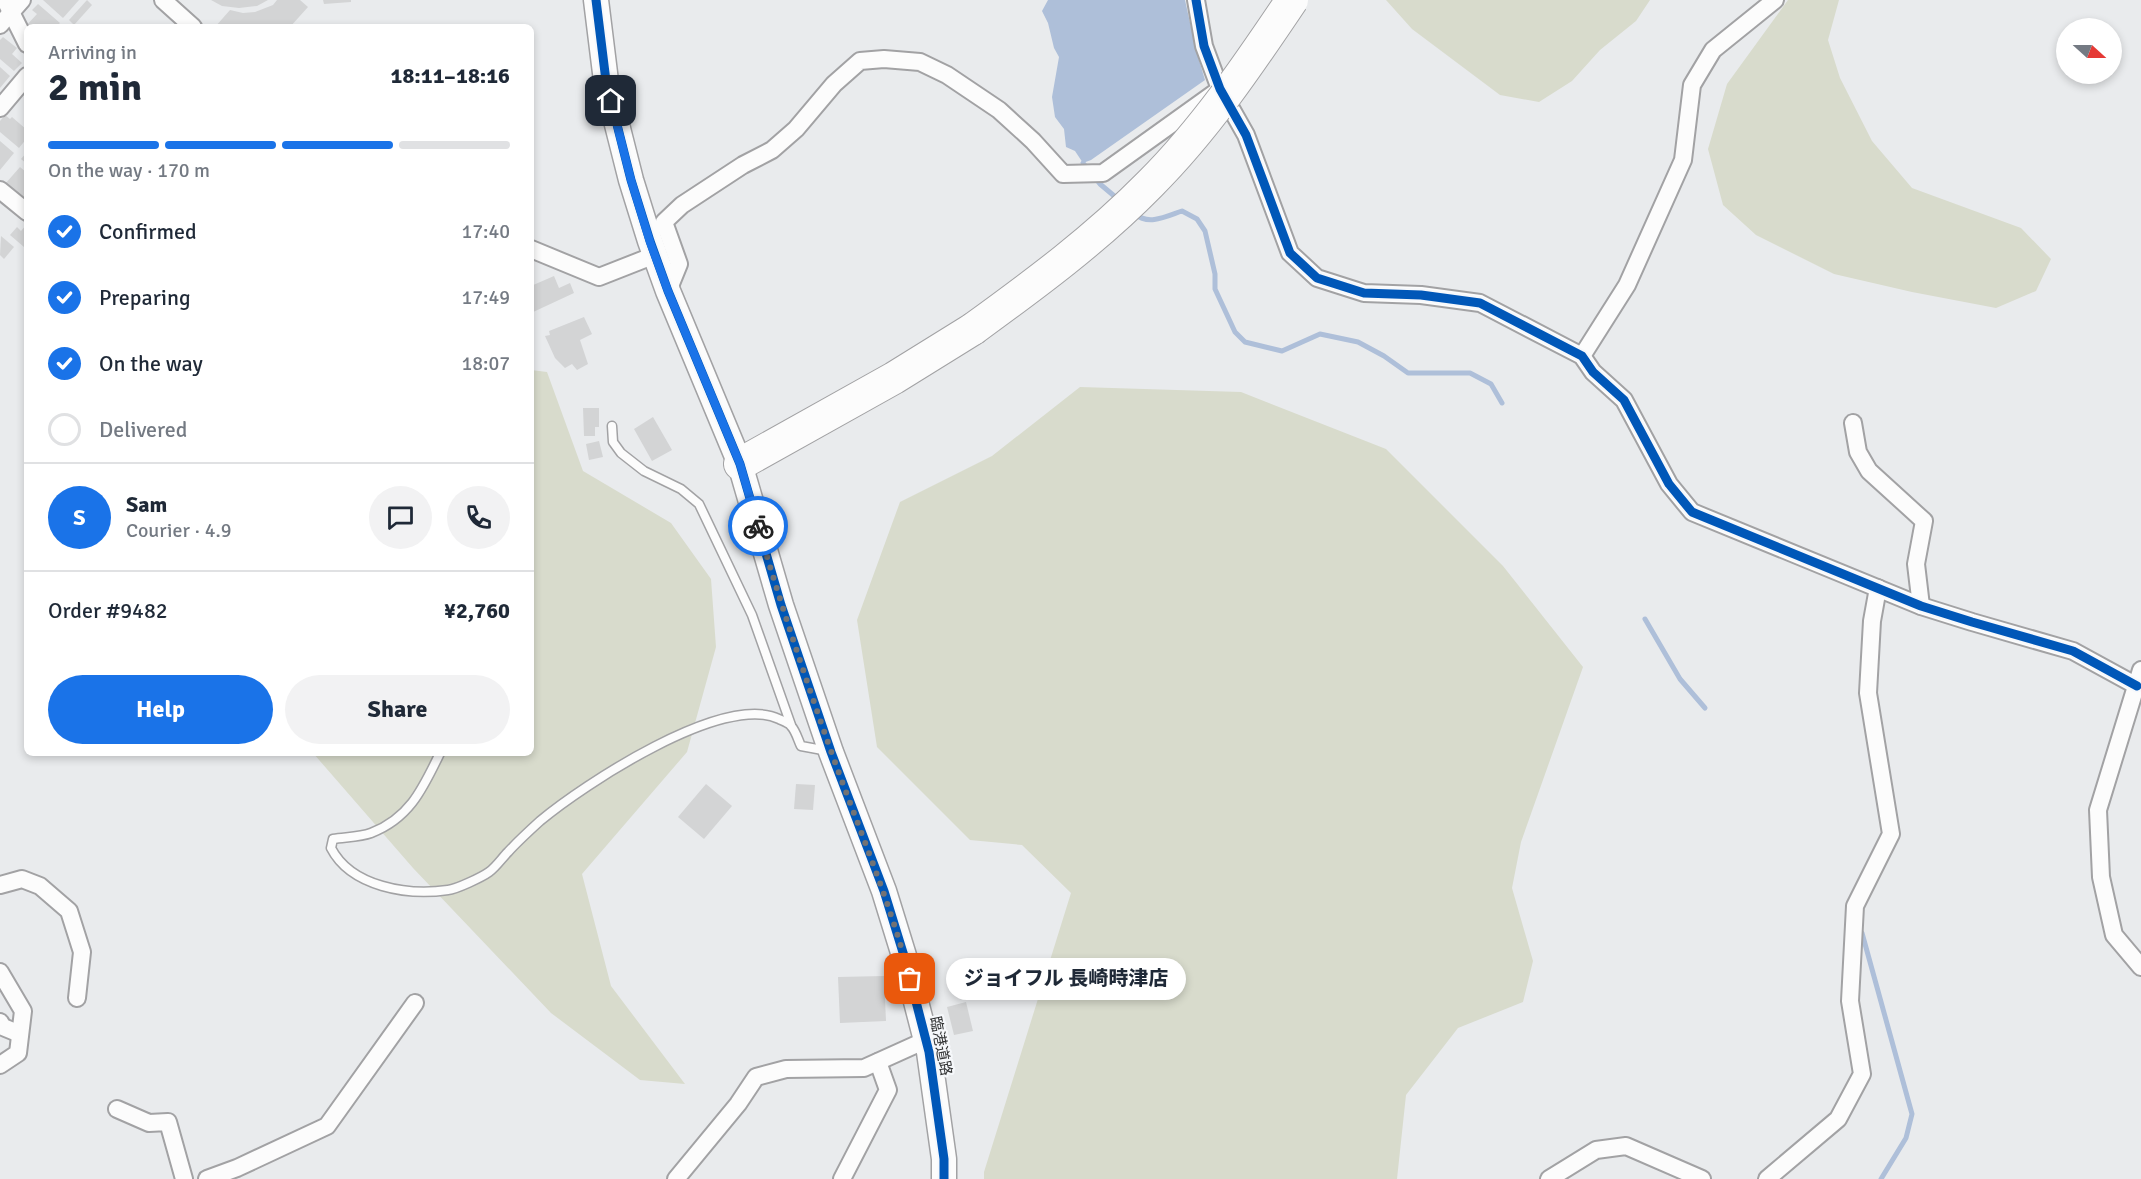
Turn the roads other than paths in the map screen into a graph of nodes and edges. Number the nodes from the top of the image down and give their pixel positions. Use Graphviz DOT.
graph roads {
  1 [pos="163,0"];
  2 [pos="596,0"];
  3 [pos="1196,0"];
  4 [pos="1292,0"];
  5 [pos="1775,0"];
  6 [pos="13,4"];
  7 [pos="191,24"];
  8 [pos="0,25"];
  9 [pos="24,35"];
  10 [pos="24,80"];
  11 [pos="1220,89"];
  12 [pos="0,108"];
  13 [pos="0,190"];
  14 [pos="24,210"];
  15 [pos="534,250"];
  16 [pos="655,255"];
  17 [pos="668,291"];
  18 [pos="1581,356"];
  19 [pos="1853,423"];
  20 [pos="612,426"];
  21 [pos="740,464"];
  22 [pos="1878,588"];
  23 [pos="1921,606"];
  24 [pos="2139,678"];
  25 [pos="791,725"];
  26 [pos="831,752"];
  27 [pos="439,756"];
  28 [pos="0,885"];
  29 [pos="2141,967"];
  30 [pos="0,972"];
  31 [pos="77,998"];
  32 [pos="415,1003"];
  33 [pos="0,1022"];
  34 [pos="20,1034"];
  35 [pos="926,1040"];
  36 [pos="878,1062"];
  37 [pos="0,1065"];
  38 [pos="117,1109"];
  39 [pos="184,1179"];
  40 [pos="207,1179"];
  41 [pos="676,1179"];
  42 [pos="842,1179"];
  43 [pos="944,1179"];
  44 [pos="1549,1179"];
  45 [pos="1702,1179"];
  46 [pos="1767,1179"];
  1 -- 7 [label="street"];
  2 -- 16 [label="street, 臨港道路"];
  3 -- 11 [label="street"];
  4 -- 21 [label="highway, bridge"];
  5 -- 18 [label="street"];
  6 -- 8 [label="street"];
  6 -- 9 [label="street"];
  10 -- 12 [label="street"];
  11 -- 17 [label="street"];
  11 -- 18 [label="street"];
  13 -- 14 [label="street"];
  15 -- 16 [label="street"];
  16 -- 17 [label="street, 臨港道路"];
  17 -- 21 [label="street, 臨港道路"];
  18 -- 22 [label="street"];
  19 -- 23 [label="street"];
  20 -- 25 [label="lane"];
  21 -- 26 [label="street, 臨港道路"];
  22 -- 23 [label="street"];
  22 -- 46 [label="street"];
  23 -- 24 [label="street"];
  24 -- 29 [label="street"];
  25 -- 26 [label="lane"];
  25 -- 27 [label="lane"];
  26 -- 35 [label="street, 臨港道路"];
  28 -- 31 [label="street"];
  30 -- 34 [label="street"];
  32 -- 40 [label="street"];
  33 -- 34 [label="street"];
  34 -- 37 [label="street"];
  35 -- 36 [label="street"];
  35 -- 43 [label="street, 臨港道路"];
  36 -- 41 [label="street"];
  36 -- 42 [label="street"];
  38 -- 39 [label="street"];
  44 -- 45 [label="street"];
}
